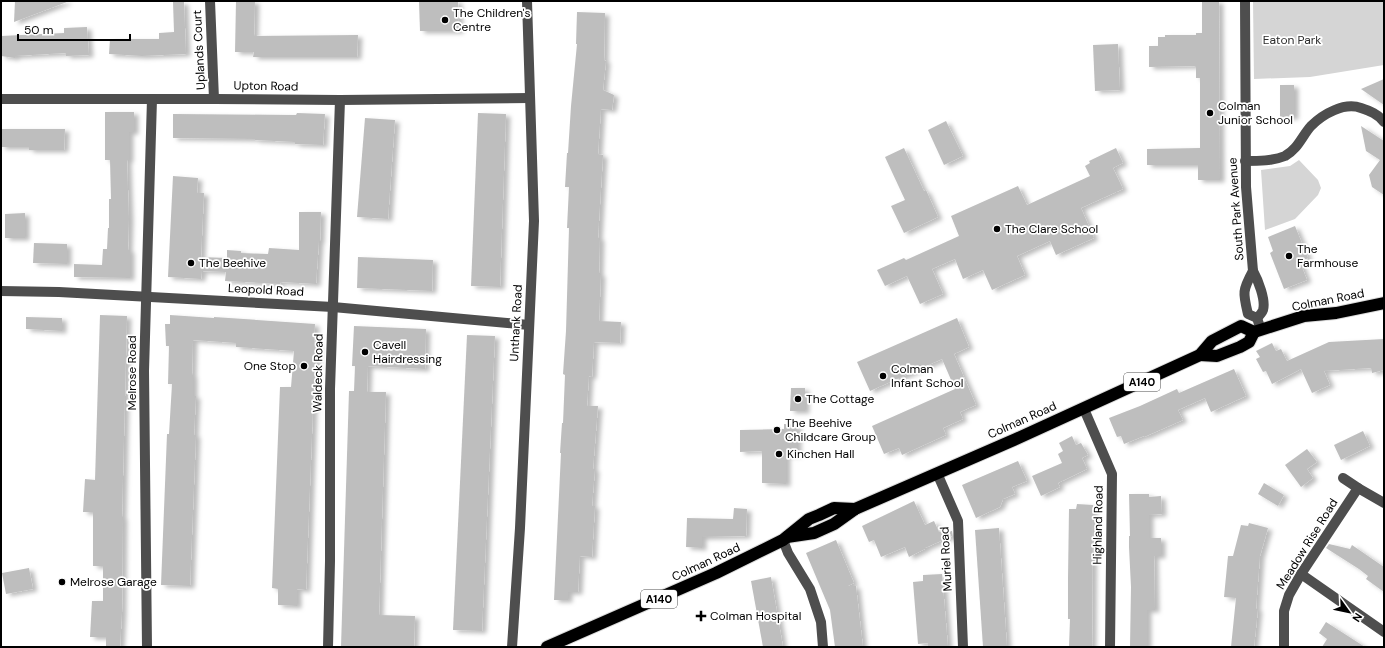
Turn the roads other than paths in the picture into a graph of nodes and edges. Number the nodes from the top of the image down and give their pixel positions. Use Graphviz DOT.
graph roads {
  1 [pos="210,1"];
  2 [pos="527,1"];
  3 [pos="1246,1"];
  4 [pos="530,98"];
  5 [pos="1,99"];
  6 [pos="152,99"];
  7 [pos="214,99"];
  8 [pos="340,100"];
  9 [pos="1384,122"];
  10 [pos="1245,161"];
  11 [pos="1253,271"];
  12 [pos="1,291"];
  13 [pos="146,296"];
  14 [pos="1384,304"];
  15 [pos="333,307"];
  16 [pos="529,325"];
  17 [pos="1257,327"];
  18 [pos="1200,355"];
  19 [pos="1084,408"];
  20 [pos="937,473"];
  21 [pos="1343,478"];
  22 [pos="1358,488"];
  23 [pos="1384,503"];
  24 [pos="785,539"];
  25 [pos="1300,574"];
  26 [pos="1384,632"];
  27 [pos="147,647"];
  28 [pos="328,647"];
  29 [pos="512,647"];
  30 [pos="547,647"];
  31 [pos="823,647"];
  32 [pos="964,647"];
  33 [pos="1110,647"];
  34 [pos="1284,647"];
  1 -- 7 [label="street, Uplands Court"];
  2 -- 4 [label="street, Unthank Road"];
  3 -- 10 [label="street, South Park Avenue"];
  4 -- 8 [label="street, Upton Road"];
  4 -- 16 [label="street, Unthank Road"];
  5 -- 6 [label="street, Upton Road"];
  6 -- 7 [label="street, Upton Road"];
  6 -- 13 [label="street, Melrose Road"];
  7 -- 8 [label="street, Upton Road"];
  8 -- 15 [label="street, Waldeck Road"];
  9 -- 10 [label="street"];
  10 -- 11 [label="street, South Park Avenue"];
  11 -- 17 [label="street, South Park Avenue"];
  11 -- 17 [label="street, South Park Avenue"];
  12 -- 13 [label="street, Leopold Road"];
  13 -- 15 [label="street, Leopold Road"];
  13 -- 27 [label="street, Melrose Road"];
  14 -- 17 [label="highway, Colman Road / A140"];
  15 -- 16 [label="street, Leopold Road"];
  15 -- 28 [label="street, Waldeck Road"];
  16 -- 29 [label="street, Unthank Road"];
  17 -- 18 [label="highway, Colman Road / A140"];
  17 -- 18 [label="highway, Colman Road / A140"];
  18 -- 19 [label="highway, Colman Road / A140"];
  19 -- 20 [label="highway, Colman Road / A140"];
  19 -- 33 [label="street, Highland Road"];
  20 -- 24 [label="highway, Colman Road / A140"];
  20 -- 32 [label="street, Muriel Road"];
  21 -- 22 [label="street"];
  22 -- 23 [label="street"];
  22 -- 25 [label="street, Meadow Rise Road"];
  24 -- 30 [label="highway, Colman Road / A140"];
  24 -- 31 [label="street"];
  25 -- 26 [label="street"];
  25 -- 34 [label="street, Meadow Rise Road"];
}
